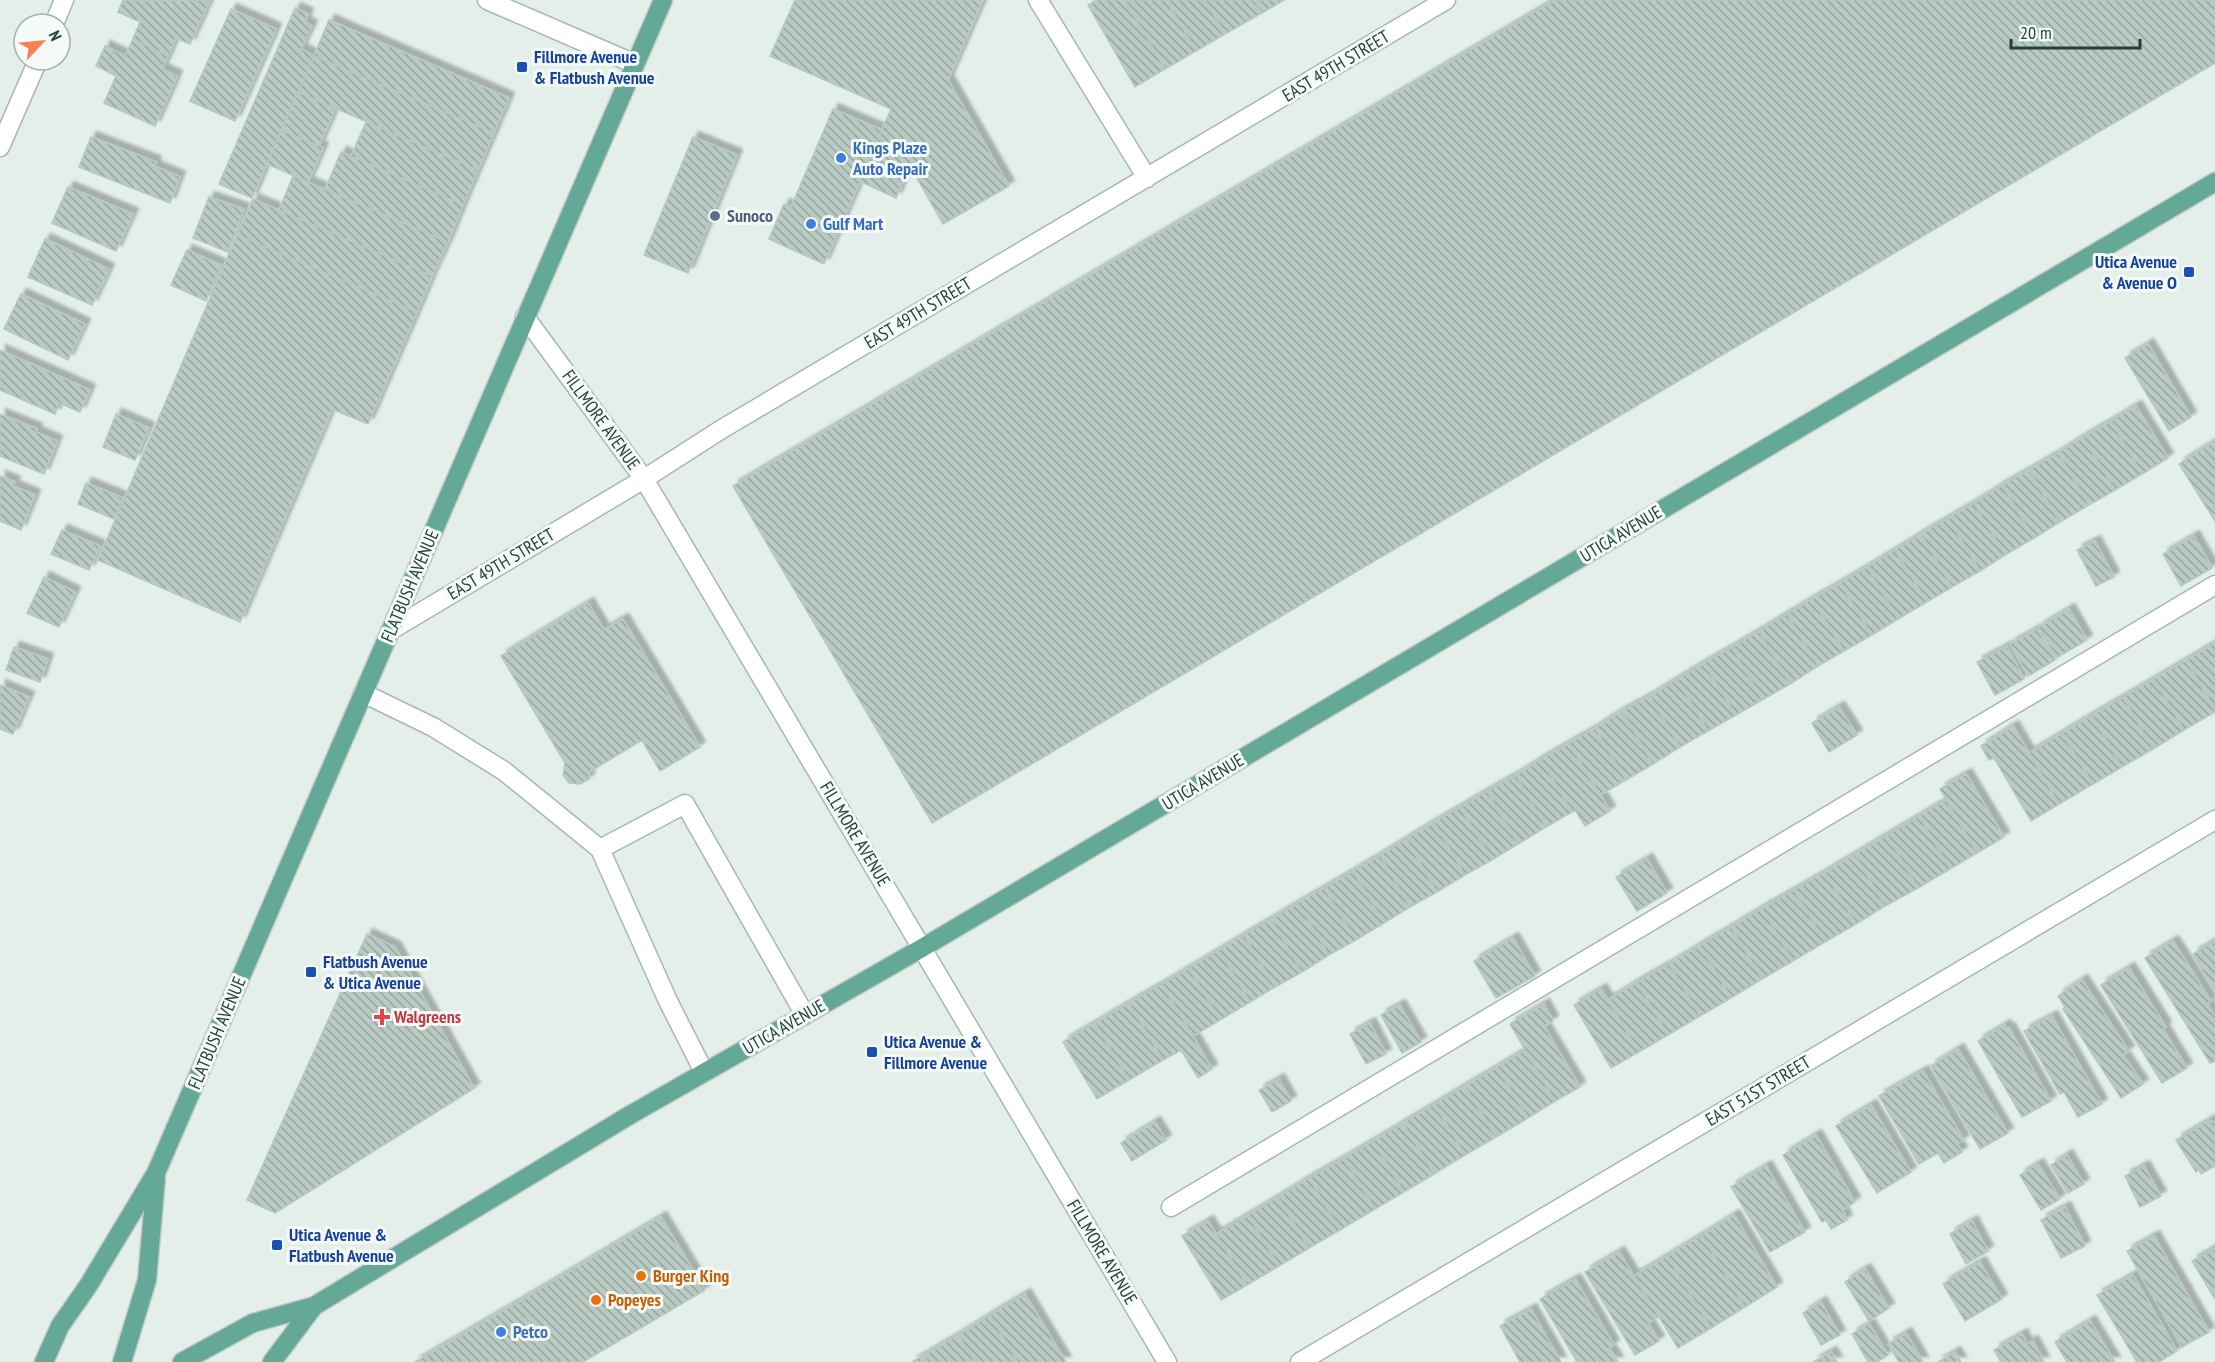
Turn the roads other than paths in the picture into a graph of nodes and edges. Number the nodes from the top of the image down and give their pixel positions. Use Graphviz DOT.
graph roads {
  1 [pos="486,0"];
  2 [pos="663,0"];
  3 [pos="1038,0"];
  4 [pos="1446,0"];
  5 [pos="635,64"];
  6 [pos="33,72"];
  7 [pos="0,147"];
  8 [pos="1147,178"];
  9 [pos="2215,182"];
  10 [pos="525,317"];
  11 [pos="644,479"];
  12 [pos="2215,585"];
  13 [pos="391,630"];
  14 [pos="363,693"];
  15 [pos="2215,820"];
  16 [pos="600,849"];
  17 [pos="922,948"];
  18 [pos="805,1015"];
  19 [pos="704,1072"];
  20 [pos="156,1173"];
  21 [pos="1172,1207"];
  22 [pos="314,1306"];
  23 [pos="44,1362"];
  24 [pos="122,1362"];
  25 [pos="182,1362"];
  26 [pos="272,1362"];
  27 [pos="1167,1362"];
  28 [pos="1300,1362"];
  1 -- 5 [label="street"];
  2 -- 5 [label="main road, FLATBUSH AVENUE"];
  3 -- 8 [label="street"];
  4 -- 8 [label="street, EAST 49TH STREET"];
  5 -- 10 [label="main road, FLATBUSH AVENUE"];
  6 -- 7 [label="street"];
  8 -- 11 [label="street, EAST 49TH STREET"];
  9 -- 17 [label="main road, UTICA AVENUE"];
  10 -- 11 [label="street, FILLMORE AVENUE"];
  10 -- 13 [label="main road, FLATBUSH AVENUE"];
  11 -- 13 [label="street, EAST 49TH STREET"];
  11 -- 17 [label="street, FILLMORE AVENUE"];
  12 -- 21 [label="street"];
  13 -- 14 [label="main road, FLATBUSH AVENUE"];
  14 -- 16 [label="street"];
  14 -- 20 [label="main road, FLATBUSH AVENUE"];
  15 -- 28 [label="street, EAST 51ST STREET"];
  16 -- 18 [label="street"];
  16 -- 19 [label="street"];
  17 -- 18 [label="main road, UTICA AVENUE"];
  17 -- 27 [label="street, FILLMORE AVENUE"];
  18 -- 19 [label="main road, UTICA AVENUE"];
  19 -- 22 [label="main road, UTICA AVENUE"];
  20 -- 23 [label="main road, FLATBUSH AVENUE"];
  20 -- 24 [label="main road, FLATBUSH AVENUE"];
  22 -- 25 [label="main road, UTICA AVENUE"];
  22 -- 26 [label="main road"];
}
